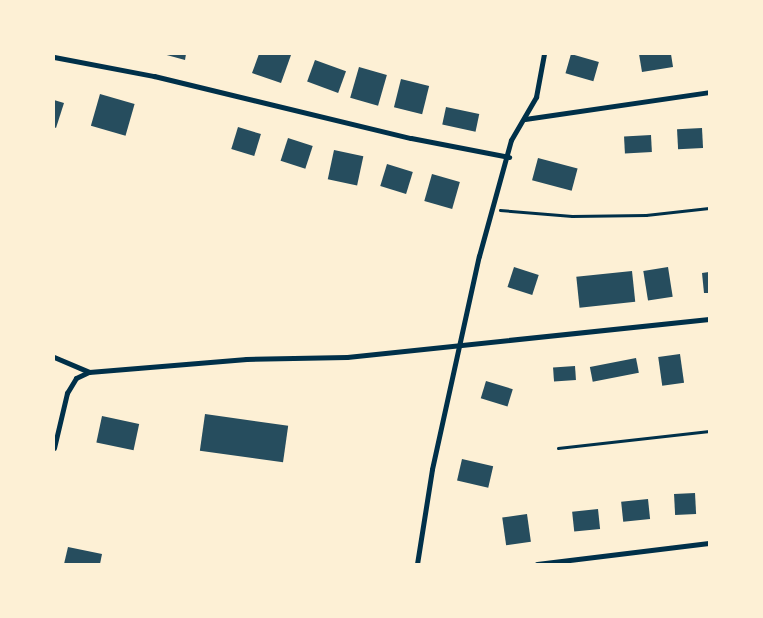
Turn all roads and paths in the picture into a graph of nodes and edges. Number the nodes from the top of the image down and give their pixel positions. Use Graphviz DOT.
graph roads {
  1 [pos="544,54"];
  2 [pos="54,57"];
  3 [pos="709,92"];
  4 [pos="525,119"];
  5 [pos="509,157"];
  6 [pos="709,208"];
  7 [pos="494,209"];
  8 [pos="709,319"];
  9 [pos="458,343"];
  10 [pos="54,357"];
  11 [pos="89,372"];
  12 [pos="709,432"];
  13 [pos="54,448"];
  14 [pos="558,448"];
  15 [pos="709,543"];
  16 [pos="417,564"];
  17 [pos="537,564"];
  1 -- 4 [label="street"];
  2 -- 5 [label="street"];
  3 -- 4 [label="street"];
  4 -- 5 [label="street"];
  5 -- 7 [label="street"];
  6 -- 7 [label="path"];
  7 -- 9 [label="street"];
  8 -- 9 [label="street"];
  9 -- 11 [label="street"];
  9 -- 16 [label="street"];
  10 -- 11 [label="street"];
  11 -- 13 [label="street"];
  12 -- 14 [label="path"];
  15 -- 17 [label="street"];
}
